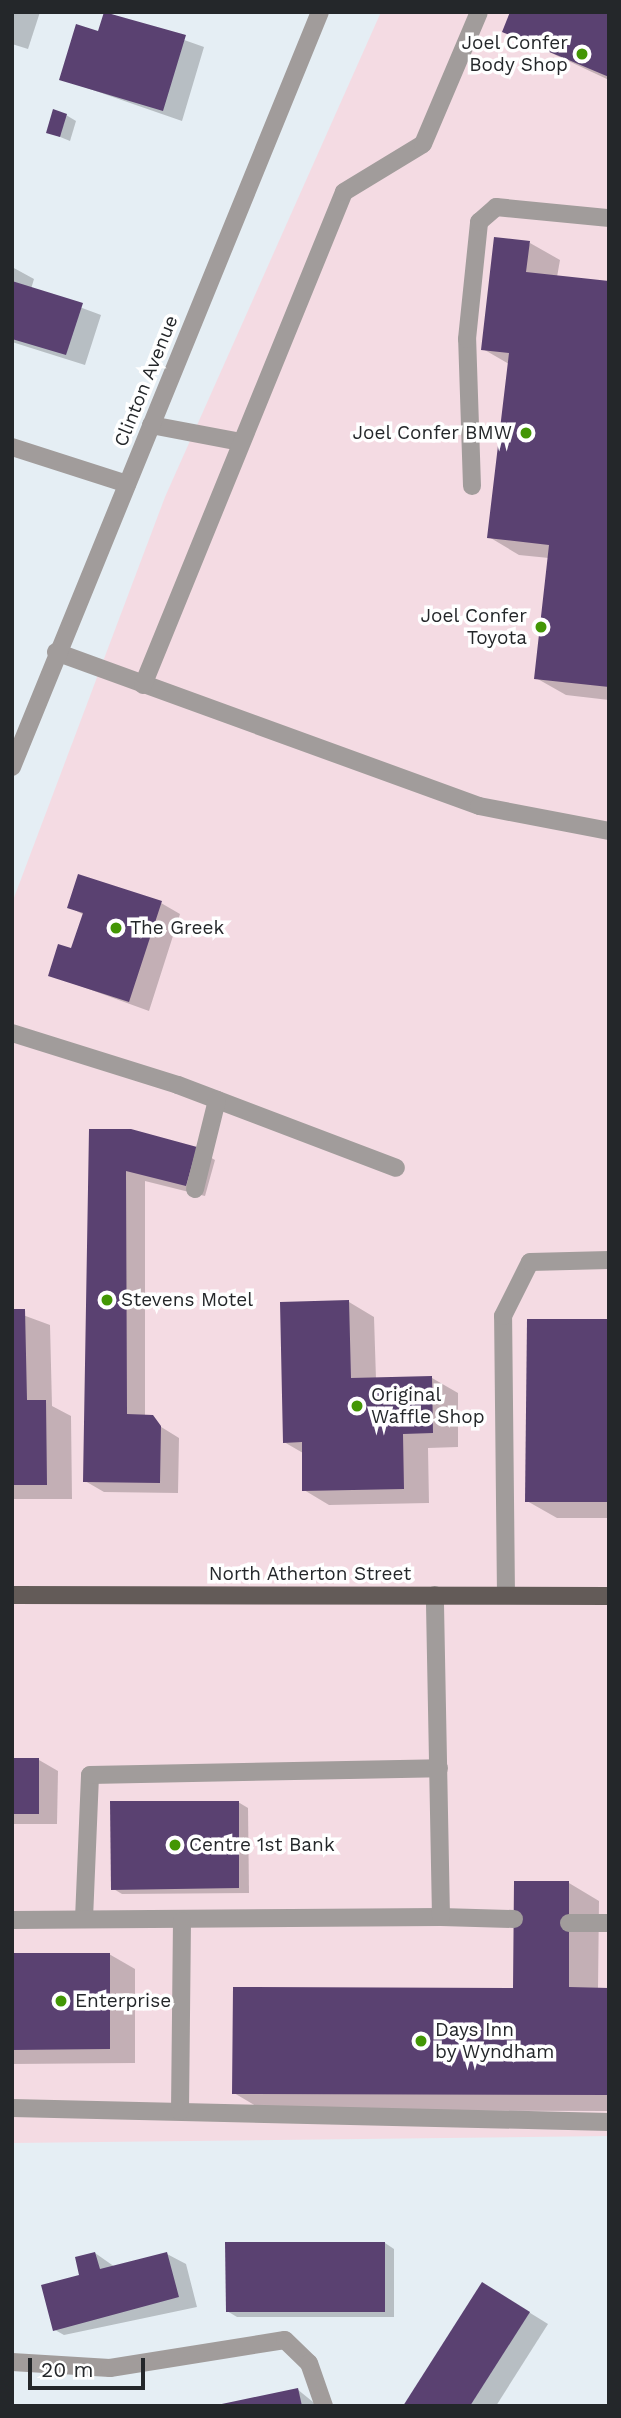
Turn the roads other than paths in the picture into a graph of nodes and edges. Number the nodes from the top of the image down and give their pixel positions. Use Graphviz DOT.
graph roads {
  1 [pos="320,12"];
  2 [pos="479,12"];
  3 [pos="609,218"];
  4 [pos="151,425"];
  5 [pos="241,442"];
  6 [pos="12,447"];
  7 [pos="127,484"];
  8 [pos="472,486"];
  9 [pos="56,652"];
  10 [pos="143,685"];
  11 [pos="12,767"];
  12 [pos="609,831"];
  13 [pos="12,1033"];
  14 [pos="216,1100"];
  15 [pos="396,1168"];
  16 [pos="195,1189"];
  17 [pos="609,1260"];
  18 [pos="12,1595"];
  19 [pos="435,1595"];
  20 [pos="506,1595"];
  21 [pos="609,1595"];
  22 [pos="439,1768"];
  23 [pos="441,1917"];
  24 [pos="84,1919"];
  25 [pos="514,1919"];
  26 [pos="12,1920"];
  27 [pos="182,1922"];
  28 [pos="569,1923"];
  29 [pos="609,1923"];
  30 [pos="12,2108"];
  31 [pos="180,2111"];
  32 [pos="609,2122"];
  33 [pos="12,2362"];
  34 [pos="324,2406"];
  1 -- 4 [label="street, Clinton Avenue"];
  2 -- 5 [label="street"];
  3 -- 8 [label="street"];
  4 -- 5 [label="street"];
  4 -- 7 [label="street, Clinton Avenue"];
  5 -- 10 [label="street"];
  6 -- 7 [label="street"];
  7 -- 9 [label="street, Clinton Avenue"];
  9 -- 10 [label="street"];
  9 -- 11 [label="street, Clinton Avenue"];
  10 -- 12 [label="street"];
  13 -- 14 [label="street"];
  14 -- 15 [label="street"];
  14 -- 16 [label="street"];
  17 -- 20 [label="street"];
  18 -- 19 [label="main road, North Atherton Street"];
  19 -- 20 [label="main road, North Atherton Street"];
  19 -- 22 [label="street"];
  20 -- 21 [label="main road, North Atherton Street"];
  22 -- 23 [label="street"];
  22 -- 24 [label="street"];
  23 -- 25 [label="street"];
  23 -- 27 [label="street"];
  24 -- 26 [label="street"];
  24 -- 27 [label="street"];
  27 -- 31 [label="street"];
  28 -- 29 [label="street"];
  30 -- 31 [label="street"];
  31 -- 32 [label="street"];
  33 -- 34 [label="street"];
}
